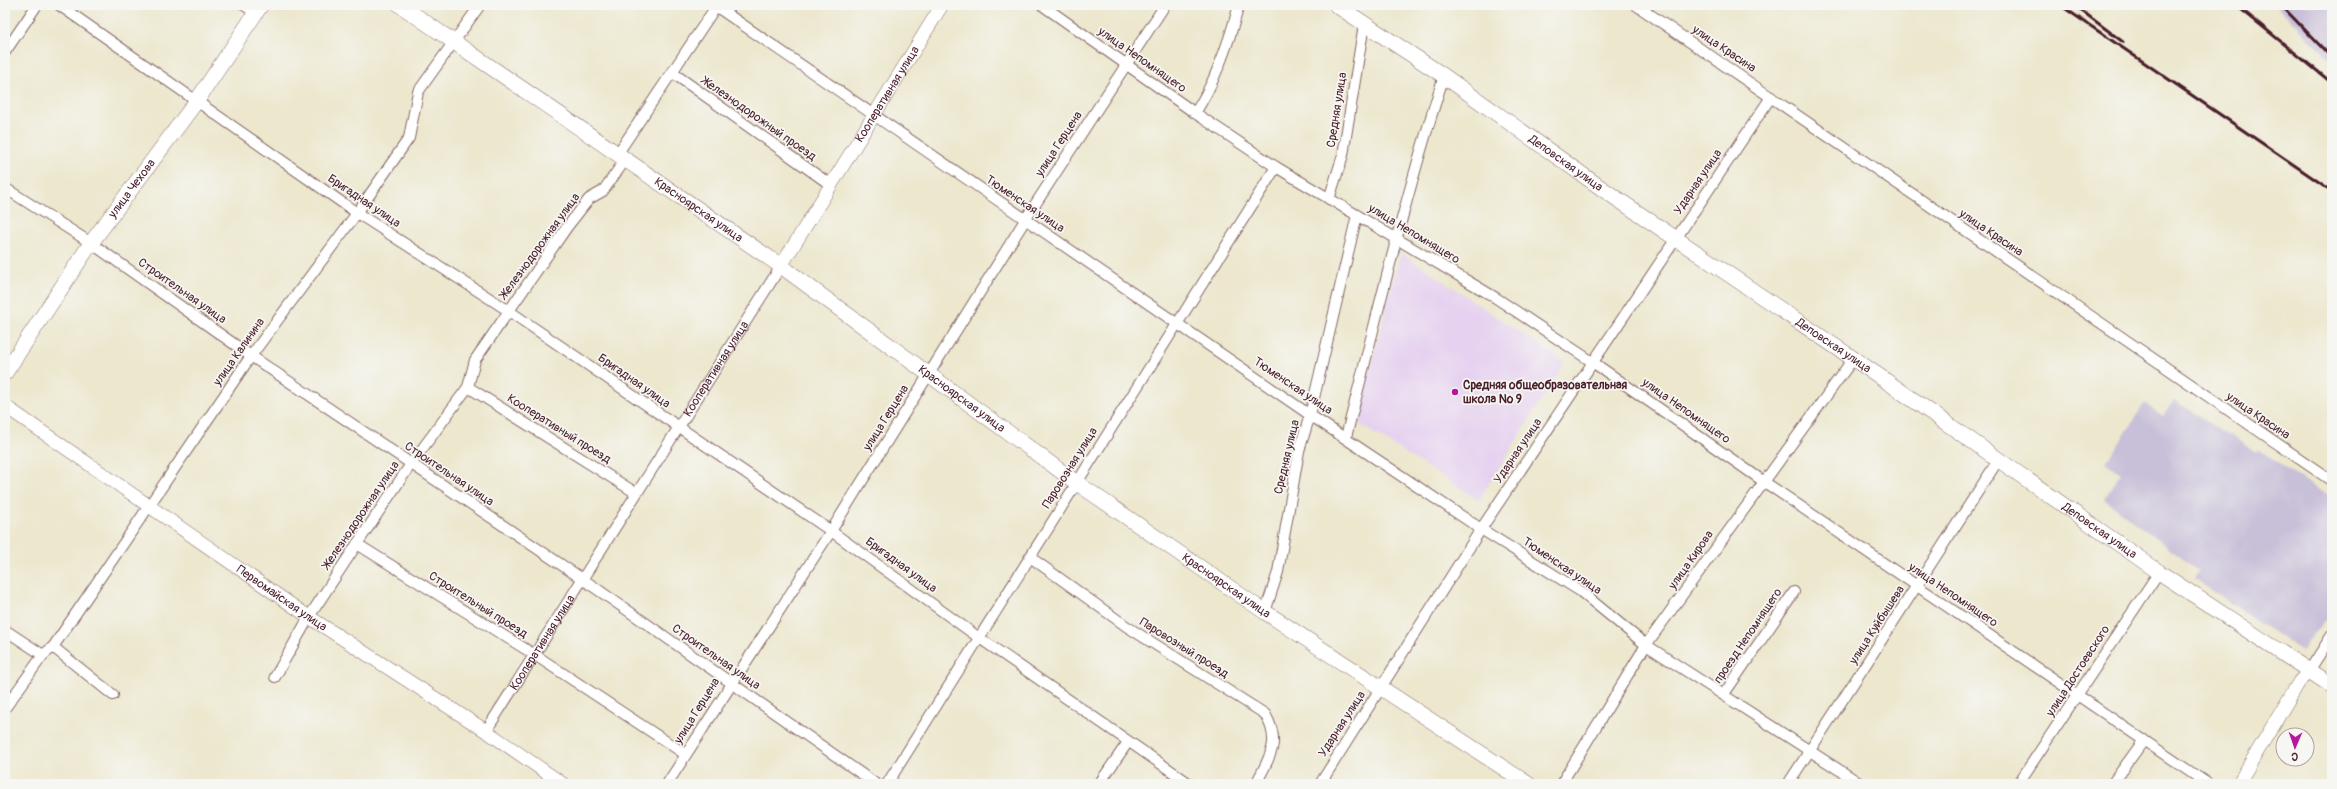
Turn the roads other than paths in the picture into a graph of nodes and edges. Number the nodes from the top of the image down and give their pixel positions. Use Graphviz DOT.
graph roads {
  1 [pos="37,5"];
  2 [pos="59,5"];
  3 [pos="400,5"];
  4 [pos="480,5"];
  5 [pos="942,5"];
  6 [pos="1042,5"];
  7 [pos="1165,5"];
  8 [pos="1239,5"];
  9 [pos="1336,5"];
  10 [pos="1636,5"];
  11 [pos="716,6"];
  12 [pos="253,8"];
  13 [pos="1364,24"];
  14 [pos="454,43"];
  15 [pos="5,52"];
  16 [pos="1127,64"];
  17 [pos="673,73"];
  18 [pos="1444,76"];
  19 [pos="1771,97"];
  20 [pos="196,102"];
  21 [pos="1195,113"];
  22 [pos="872,116"];
  23 [pos="622,156"];
  24 [pos="1276,166"];
  25 [pos="831,185"];
  26 [pos="5,188"];
  27 [pos="1329,199"];
  28 [pos="357,212"];
  29 [pos="1357,215"];
  30 [pos="1025,220"];
  31 [pos="1398,238"];
  32 [pos="1676,238"];
  33 [pos="91,243"];
  34 [pos="781,266"];
  35 [pos="509,310"];
  36 [pos="1178,322"];
  37 [pos="251,356"];
  38 [pos="1853,359"];
  39 [pos="1594,363"];
  40 [pos="5,373"];
  41 [pos="929,374"];
  42 [pos="468,387"];
  43 [pos="5,406"];
  44 [pos="1310,414"];
  45 [pos="678,427"];
  46 [pos="1346,437"];
  47 [pos="1999,459"];
  48 [pos="411,464"];
  49 [pos="1763,481"];
  50 [pos="2332,482"];
  51 [pos="1077,483"];
  52 [pos="636,493"];
  53 [pos="148,506"];
  54 [pos="1481,529"];
  55 [pos="831,531"];
  56 [pos="357,544"];
  57 [pos="1030,557"];
  58 [pos="2159,572"];
  59 [pos="584,580"];
  60 [pos="1917,586"];
  61 [pos="1794,592"];
  62 [pos="1265,612"];
  63 [pos="309,618"];
  64 [pos="5,630"];
  65 [pos="2332,635"];
  66 [pos="978,637"];
  67 [pos="1646,645"];
  68 [pos="53,647"];
  69 [pos="43,655"];
  70 [pos="535,656"];
  71 [pos="2310,671"];
  72 [pos="275,677"];
  73 [pos="731,683"];
  74 [pos="2332,686"];
  75 [pos="1381,688"];
  76 [pos="1724,694"];
  77 [pos="113,695"];
  78 [pos="2079,695"];
  79 [pos="5,708"];
  80 [pos="486,731"];
  81 [pos="2144,740"];
  82 [pos="1128,742"];
  83 [pos="1810,751"];
  84 [pos="685,754"];
  85 [pos="563,784"];
  86 [pos="667,784"];
  87 [pos="876,784"];
  88 [pos="887,784"];
  89 [pos="1099,784"];
  90 [pos="1190,784"];
  91 [pos="1256,784"];
  92 [pos="1320,784"];
  93 [pos="1528,784"];
  94 [pos="1561,784"];
  95 [pos="1788,784"];
  96 [pos="1860,784"];
  97 [pos="2018,784"];
  98 [pos="2112,784"];
  99 [pos="2208,784"];
  100 [pos="2238,784"];
  1 -- 15 [label="street"];
  2 -- 20 [label="street, Бригадная улица"];
  3 -- 14 [label="main road, Красноярская улица"];
  4 -- 14 [label="street, улица Калинина"];
  5 -- 22 [label="street, Кооперативная улица"];
  6 -- 16 [label="street, улица Непомнящего"];
  7 -- 16 [label="street, улица Герцена"];
  8 -- 21 [label="street"];
  9 -- 13 [label="main road, Деповская улица"];
  10 -- 19 [label="street, улица Красина"];
  11 -- 17 [label="street, Железнодорожная улица"];
  11 -- 22 [label="street, Тюменская улица"];
  12 -- 20 [label="main road, улица Чехова"];
  13 -- 18 [label="main road, Деповская улица"];
  13 -- 27 [label="street, Средняя улица"];
  14 -- 23 [label="main road, Красноярская улица"];
  14 -- 28 [label="street, улица Калинина"];
  16 -- 21 [label="street, улица Непомнящего"];
  16 -- 30 [label="street, улица Герцена"];
  17 -- 23 [label="street, Железнодорожная улица"];
  17 -- 25 [label="street, Железнодорожный проезд"];
  18 -- 31 [label="street"];
  18 -- 32 [label="main road, Деповская улица"];
  19 -- 32 [label="street, Ударная улица"];
  19 -- 50 [label="street, улица Красина"];
  20 -- 28 [label="street, Бригадная улица"];
  20 -- 33 [label="main road, улица Чехова"];
  21 -- 24 [label="street, улица Непомнящего"];
  22 -- 25 [label="street, Кооперативная улица"];
  22 -- 30 [label="street, Тюменская улица"];
  23 -- 34 [label="main road, Красноярская улица"];
  23 -- 35 [label="street, Железнодорожная улица"];
  24 -- 27 [label="street, улица Непомнящего"];
  24 -- 36 [label="street, Паровозная улица"];
  25 -- 34 [label="street, Кооперативная улица"];
  26 -- 33 [label="street, Строительная улица"];
  27 -- 29 [label="street, улица Непомнящего"];
  28 -- 35 [label="street, Бригадная улица"];
  28 -- 37 [label="street, улица Калинина"];
  29 -- 31 [label="street, улица Непомнящего"];
  29 -- 44 [label="street, Средняя улица"];
  30 -- 36 [label="street, Тюменская улица"];
  30 -- 41 [label="street, улица Герцена"];
  31 -- 39 [label="street, улица Непомнящего"];
  31 -- 46 [label="street"];
  32 -- 38 [label="main road, Деповская улица"];
  32 -- 39 [label="street, Ударная улица"];
  33 -- 37 [label="street, Строительная улица"];
  33 -- 40 [label="main road, улица Чехова"];
  34 -- 41 [label="main road, Красноярская улица"];
  34 -- 45 [label="street, Кооперативная улица"];
  35 -- 42 [label="street, Железнодорожная улица"];
  35 -- 45 [label="street, Бригадная улица"];
  36 -- 44 [label="street, Тюменская улица"];
  36 -- 51 [label="street, Паровозная улица"];
  37 -- 48 [label="street, Строительная улица"];
  37 -- 53 [label="street, улица Калинина"];
  38 -- 47 [label="main road, Деповская улица"];
  38 -- 49 [label="street, улица Кирова"];
  39 -- 49 [label="street, улица Непомнящего"];
  39 -- 54 [label="street, Ударная улица"];
  41 -- 51 [label="main road, Красноярская улица"];
  41 -- 55 [label="street, улица Герцена"];
  42 -- 48 [label="street, Железнодорожная улица"];
  42 -- 52 [label="street, Кооперативный проезд"];
  43 -- 53 [label="street, Первомайская улица"];
  44 -- 46 [label="street, Тюменская улица"];
  44 -- 62 [label="street, Средняя улица"];
  45 -- 52 [label="street, Кооперативная улица"];
  45 -- 55 [label="street, Бригадная улица"];
  46 -- 54 [label="street, Тюменская улица"];
  47 -- 58 [label="main road, Деповская улица"];
  47 -- 60 [label="street, улица Куйбышева"];
  48 -- 56 [label="street, Железнодорожная улица"];
  48 -- 59 [label="street, Строительная улица"];
  49 -- 60 [label="street, улица Непомнящего"];
  49 -- 67 [label="street, улица Кирова"];
  51 -- 57 [label="street, Паровозная улица"];
  51 -- 62 [label="main road, Красноярская улица"];
  52 -- 59 [label="street, Кооперативная улица"];
  53 -- 63 [label="street, Первомайская улица"];
  53 -- 68 [label="street, улица Калинина"];
  54 -- 67 [label="street, Тюменская улица"];
  54 -- 75 [label="street, Ударная улица"];
  55 -- 66 [label="street, Бригадная улица"];
  55 -- 73 [label="street, улица Герцена"];
  56 -- 63 [label="street, Железнодорожная улица"];
  56 -- 70 [label="street, Строительный проезд"];
  57 -- 66 [label="street, Паровозная улица"];
  57 -- 91 [label="street, Паровозный проезд"];
  58 -- 71 [label="main road, Деповская улица"];
  58 -- 78 [label="street, улица Достоевского"];
  59 -- 70 [label="street, Кооперативная улица"];
  59 -- 73 [label="street, Строительная улица"];
  60 -- 78 [label="street, улица Непомнящего"];
  60 -- 83 [label="street, улица Куйбышева"];
  61 -- 76 [label="street, проезд Непомнящего"];
  62 -- 75 [label="main road, Красноярская улица"];
  63 -- 72 [label="street, Железнодорожная улица"];
  63 -- 80 [label="street, Первомайская улица"];
  64 -- 69 [label="street"];
  65 -- 71 [label="street"];
  66 -- 82 [label="street, Бригадная улица"];
  66 -- 88 [label="street, Паровозная улица"];
  67 -- 76 [label="street, Тюменская улица"];
  67 -- 94 [label="street, улица Кирова"];
  68 -- 69 [label="street, улица Калинина"];
  68 -- 77 [label="street"];
  69 -- 79 [label="street, улица Калинина"];
  70 -- 80 [label="street, Кооперативная улица"];
  70 -- 84 [label="street, Строительный проезд"];
  71 -- 74 [label="main road, Деповская улица"];
  71 -- 100 [label="street"];
  73 -- 84 [label="street, улица Герцена"];
  73 -- 87 [label="street, Строительная улица"];
  75 -- 92 [label="street, Ударная улица"];
  75 -- 93 [label="main road, Красноярская улица"];
  76 -- 83 [label="street, Тюменская улица"];
  78 -- 81 [label="street, улица Непомнящего"];
  78 -- 97 [label="street, улица Достоевского"];
  80 -- 85 [label="street, Первомайская улица"];
  81 -- 98 [label="street"];
  81 -- 99 [label="street, улица Непомнящего"];
  82 -- 89 [label="street"];
  82 -- 90 [label="street, Бригадная улица"];
  83 -- 95 [label="street, улица Куйбышева"];
  83 -- 96 [label="street, Тюменская улица"];
  84 -- 86 [label="street, улица Герцена"];
}
